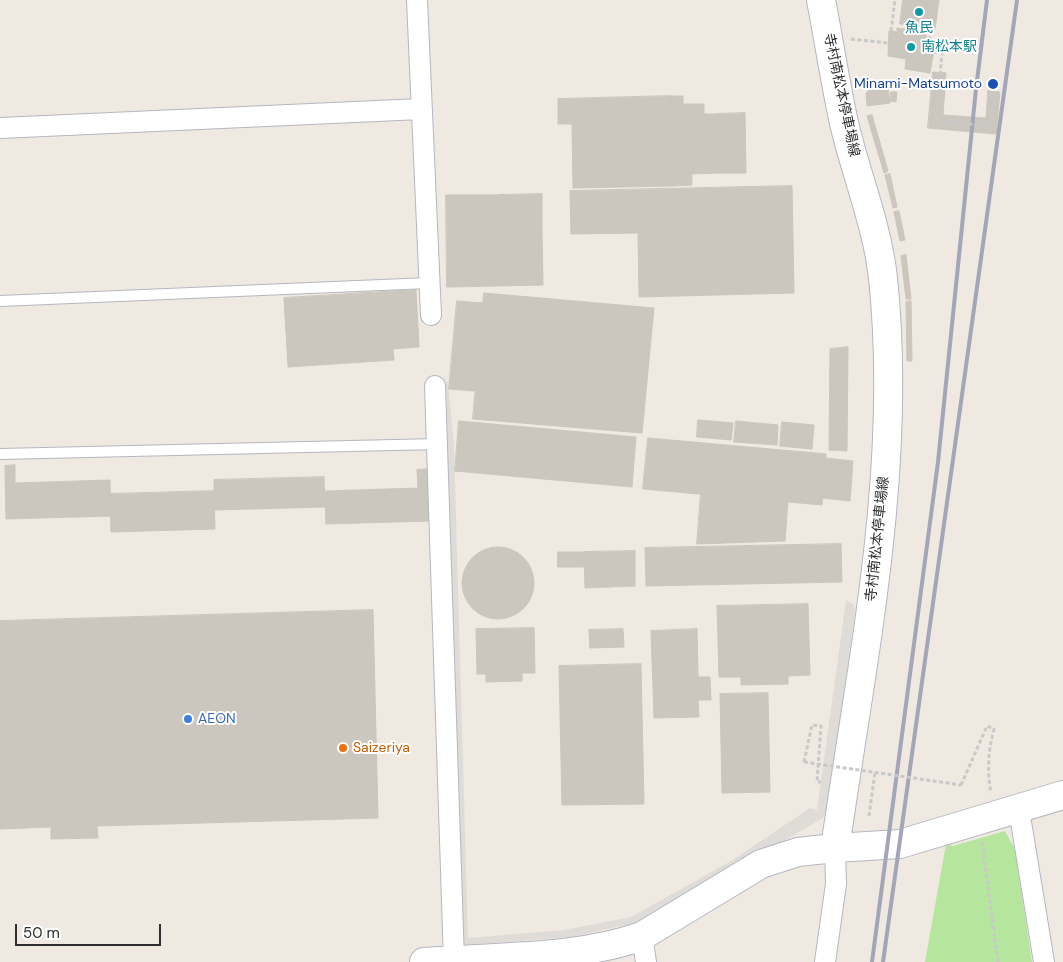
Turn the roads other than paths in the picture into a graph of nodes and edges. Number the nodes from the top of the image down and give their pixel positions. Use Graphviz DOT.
graph roads {
  1 [pos="417,0"];
  2 [pos="821,0"];
  3 [pos="421,109"];
  4 [pos="0,128"];
  5 [pos="429,283"];
  6 [pos="0,300"];
  7 [pos="431,315"];
  8 [pos="435,386"];
  9 [pos="438,444"];
  10 [pos="0,454"];
  11 [pos="1063,795"];
  12 [pos="1017,810"];
  13 [pos="835,848"];
  14 [pos="644,949"];
  15 [pos="439,961"];
  16 [pos="825,962"];
  17 [pos="1044,962"];
  1 -- 3 [label="street"];
  2 -- 13 [label="main road, 寺村南松本停車場線"];
  3 -- 4 [label="street"];
  3 -- 5 [label="street"];
  5 -- 6 [label="lane"];
  5 -- 7 [label="street"];
  8 -- 9 [label="street"];
  9 -- 10 [label="lane"];
  9 -- 15 [label="street"];
  11 -- 12 [label="main road"];
  12 -- 13 [label="main road"];
  12 -- 17 [label="street"];
  13 -- 14 [label="main road"];
  13 -- 16 [label="street"];
  14 -- 15 [label="main road"];
}
